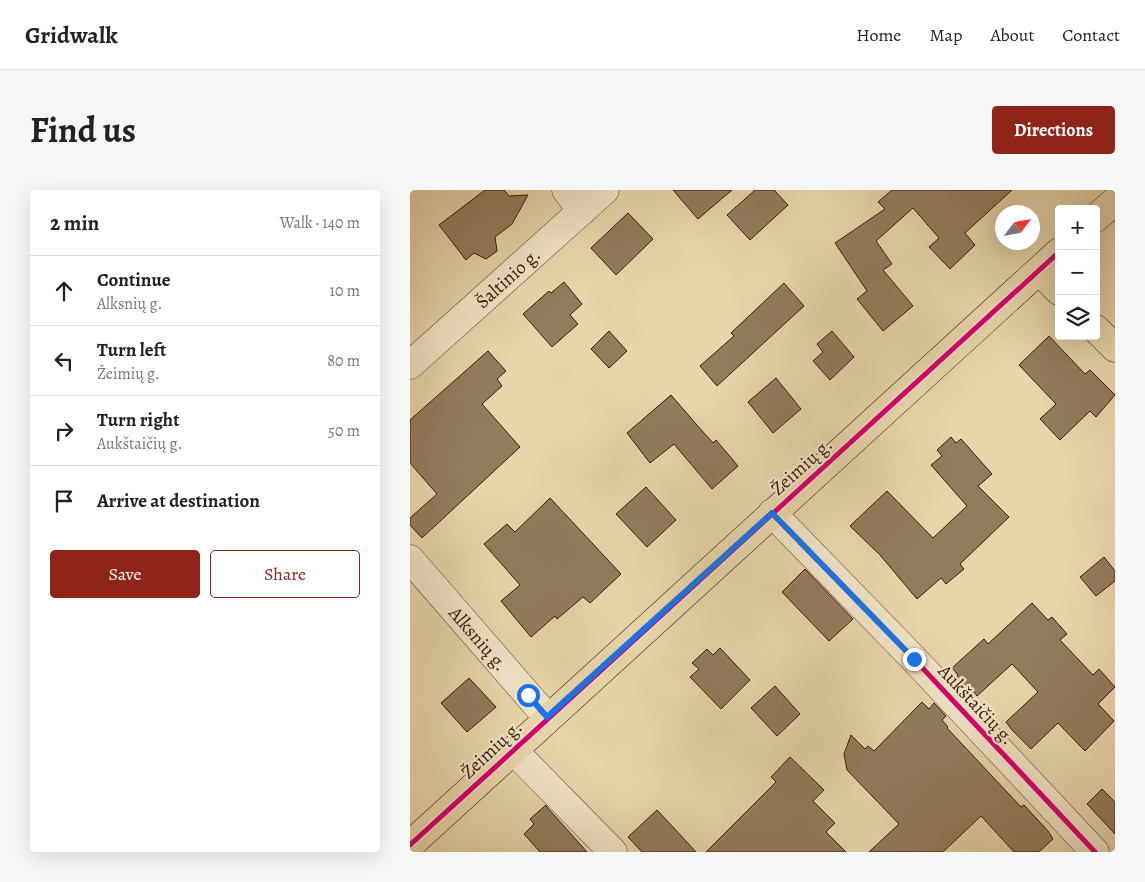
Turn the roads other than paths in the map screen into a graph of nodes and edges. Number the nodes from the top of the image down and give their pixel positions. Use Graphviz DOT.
graph roads {
  1 [pos="566,190"];
  2 [pos="605,190"];
  3 [pos="1115,201"];
  4 [pos="582,211"];
  5 [pos="1100,214"];
  6 [pos="1055,256"];
  7 [pos="1039,270"];
  8 [pos="1055,287"];
  9 [pos="1100,333"];
  10 [pos="1115,348"];
  11 [pos="410,366"];
  12 [pos="772,513"];
  13 [pos="410,559"];
  14 [pos="547,717"];
  15 [pos="512,750"];
  16 [pos="410,844"];
  17 [pos="612,852"];
  18 [pos="1095,852"];
  1 -- 4 [label="street"];
  2 -- 4 [label="street, Šaltinio g."];
  3 -- 5 [label="main road"];
  4 -- 11 [label="street, Šaltinio g."];
  6 -- 7 [label="main road, Žeimių g."];
  7 -- 8 [label="main road"];
  7 -- 12 [label="main road, Žeimių g."];
  9 -- 10 [label="main road"];
  12 -- 14 [label="main road, Žeimių g."];
  12 -- 18 [label="street, Aukštaičių g."];
  13 -- 14 [label="street, Alksnių g."];
  14 -- 15 [label="main road, Žeimių g."];
  15 -- 16 [label="main road, Žeimių g."];
  15 -- 17 [label="street"];
}
